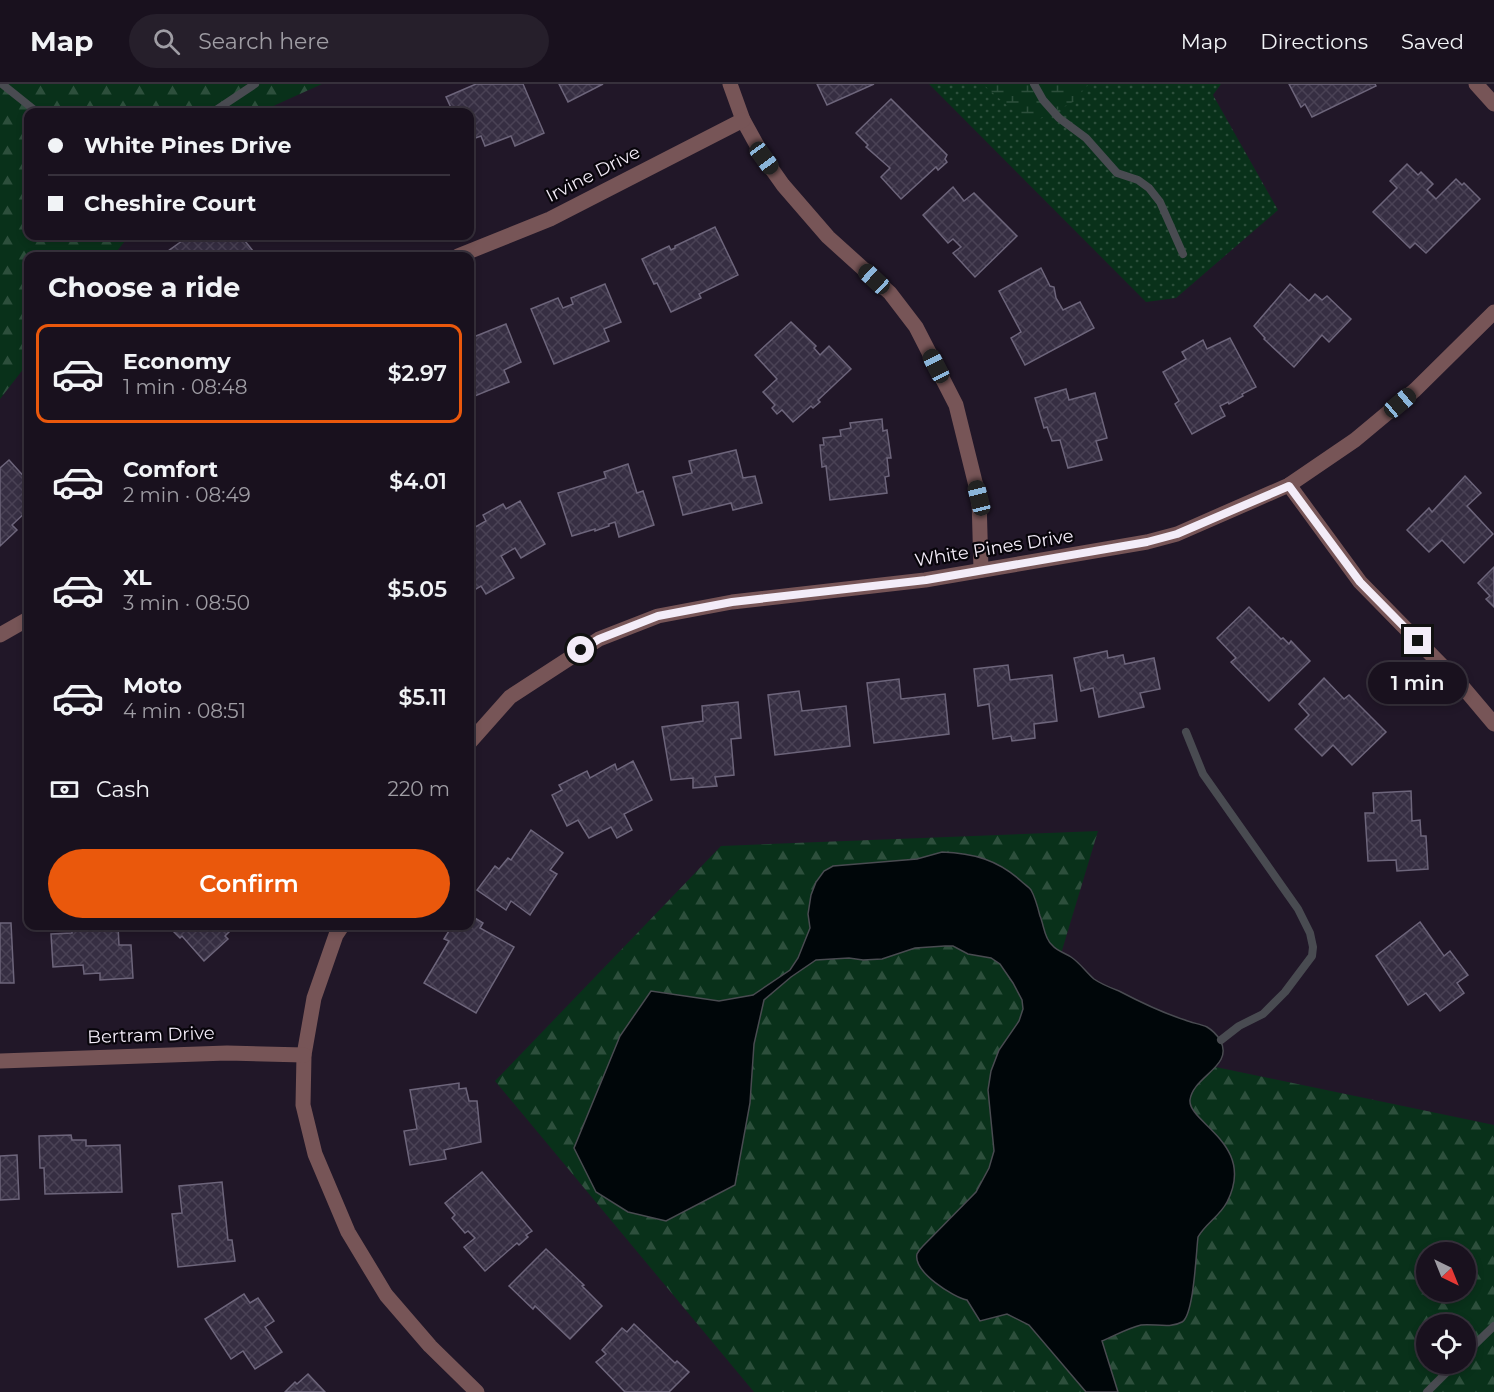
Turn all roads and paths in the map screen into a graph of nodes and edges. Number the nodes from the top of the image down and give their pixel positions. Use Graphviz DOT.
graph roads {
  1 [pos="730,84"];
  2 [pos="1476,84"];
  3 [pos="1494,104"];
  4 [pos="743,120"];
  5 [pos="468,252"];
  6 [pos="1494,312"];
  7 [pos="1289,486"];
  8 [pos="981,570"];
  9 [pos="24,622"];
  10 [pos="0,636"];
  11 [pos="1494,724"];
  12 [pos="474,738"];
  13 [pos="339,930"];
  14 [pos="304,1054"];
  15 [pos="0,1061"];
  16 [pos="477,1392"];
  1 -- 4 [label="street"];
  2 -- 3 [label="street"];
  4 -- 5 [label="street, Irvine Drive"];
  4 -- 8 [label="street"];
  6 -- 7 [label="street, White Pines Drive"];
  7 -- 8 [label="street, White Pines Drive"];
  7 -- 11 [label="street"];
  8 -- 12 [label="street, White Pines Drive"];
  9 -- 10 [label="street"];
  13 -- 14 [label="street"];
  14 -- 15 [label="street, Bertram Drive"];
  14 -- 16 [label="street"];
}
